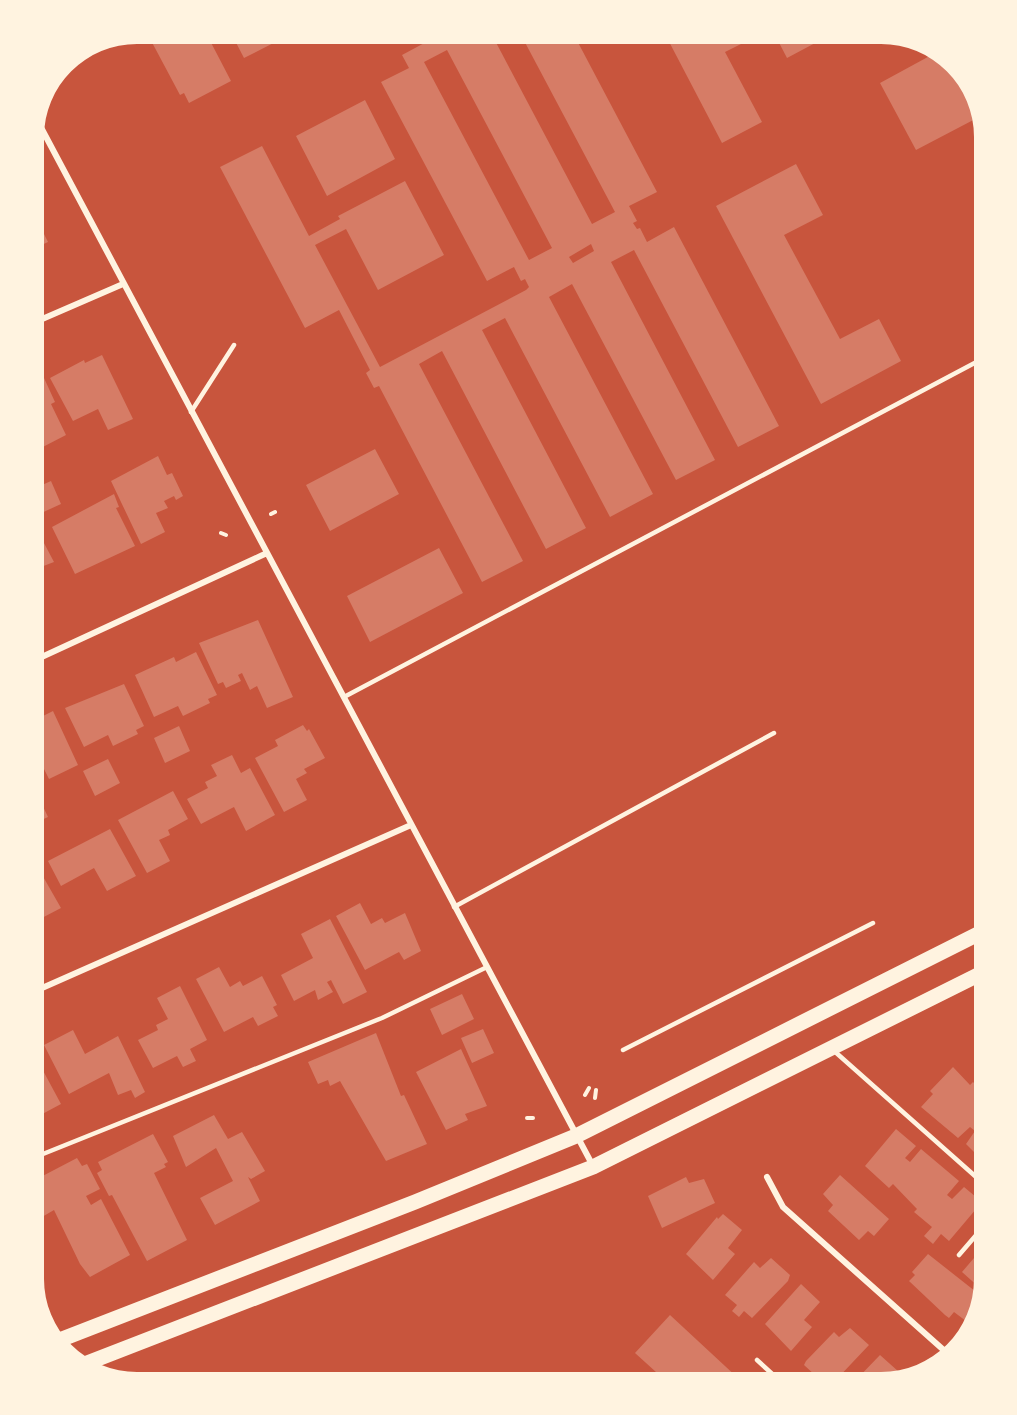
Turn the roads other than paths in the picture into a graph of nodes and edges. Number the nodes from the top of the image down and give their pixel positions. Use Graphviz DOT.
graph roads {
  1 [pos="44,133"];
  2 [pos="123,284"];
  3 [pos="44,318"];
  4 [pos="234,345"];
  5 [pos="974,363"];
  6 [pos="191,412"];
  7 [pos="267,553"];
  8 [pos="44,656"];
  9 [pos="344,697"];
  10 [pos="774,733"];
  11 [pos="411,825"];
  12 [pos="454,907"];
  13 [pos="873,923"];
  14 [pos="974,935"];
  15 [pos="485,968"];
  16 [pos="974,977"];
  17 [pos="44,987"];
  18 [pos="831,1048"];
  19 [pos="622,1050"];
  20 [pos="576,1136"];
  21 [pos="44,1154"];
  22 [pos="593,1167"];
  23 [pos="974,1175"];
  24 [pos="767,1177"];
  25 [pos="974,1238"];
  26 [pos="959,1255"];
  27 [pos="65,1338"];
  28 [pos="941,1348"];
  29 [pos="757,1360"];
  30 [pos="93,1361"];
  31 [pos="770,1372"];
  1 -- 2 [label="street"];
  2 -- 3 [label="street"];
  2 -- 6 [label="street"];
  4 -- 6 [label="lane"];
  5 -- 9 [label="lane"];
  6 -- 7 [label="street"];
  7 -- 8 [label="street"];
  7 -- 9 [label="street"];
  9 -- 11 [label="street"];
  10 -- 12 [label="lane"];
  11 -- 12 [label="street"];
  11 -- 17 [label="street"];
  12 -- 15 [label="street"];
  13 -- 19 [label="lane"];
  14 -- 20 [label="main road"];
  15 -- 20 [label="street"];
  15 -- 21 [label="lane"];
  16 -- 18 [label="main road"];
  18 -- 22 [label="main road"];
  18 -- 23 [label="lane"];
  20 -- 22 [label="street"];
  20 -- 27 [label="main road"];
  22 -- 30 [label="main road"];
  24 -- 28 [label="street"];
  25 -- 26 [label="lane"];
  29 -- 31 [label="lane"];
}
